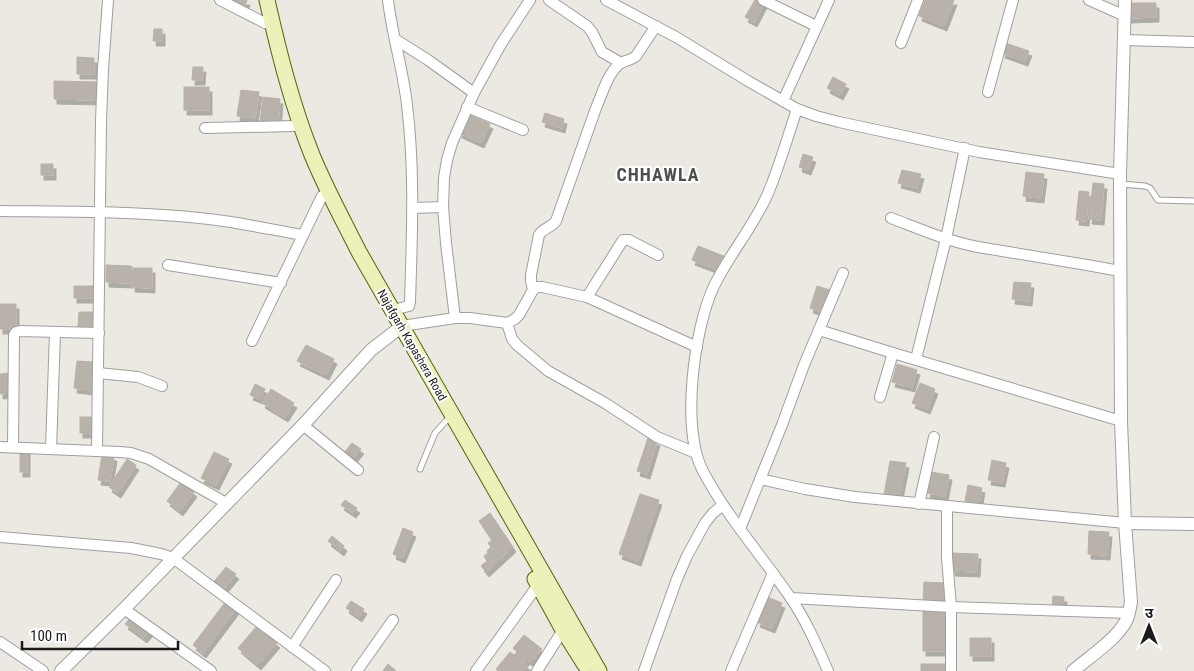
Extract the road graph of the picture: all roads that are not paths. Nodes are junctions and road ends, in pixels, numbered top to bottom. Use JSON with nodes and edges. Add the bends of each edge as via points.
{"nodes":[{"id":1,"x":108,"y":0,"type":"edge"},
{"id":2,"x":220,"y":0,"type":"edge"},
{"id":3,"x":260,"y":0,"type":"edge"},
{"id":4,"x":267,"y":0,"type":"edge"},
{"id":5,"x":388,"y":0,"type":"edge"},
{"id":6,"x":530,"y":0,"type":"edge"},
{"id":7,"x":548,"y":0,"type":"edge"},
{"id":8,"x":606,"y":0,"type":"edge"},
{"id":9,"x":763,"y":0,"type":"edge"},
{"id":10,"x":829,"y":0,"type":"edge"},
{"id":11,"x":918,"y":0,"type":"edge"},
{"id":12,"x":1013,"y":0,"type":"edge"},
{"id":13,"x":1089,"y":0,"type":"edge"},
{"id":14,"x":1125,"y":0,"type":"edge"},
{"id":15,"x":1125,"y":16,"type":"junction"},
{"id":16,"x":266,"y":23,"type":"junction"},
{"id":17,"x":656,"y":26,"type":"junction"},
{"id":18,"x":816,"y":26,"type":"junction"},
{"id":19,"x":395,"y":39,"type":"junction"},
{"id":20,"x":1124,"y":40,"type":"junction"},
{"id":21,"x":1194,"y":42,"type":"edge"},
{"id":22,"x":901,"y":43,"type":"dead end"},
{"id":23,"x":621,"y":63,"type":"junction"},
{"id":24,"x":988,"y":92,"type":"dead end"},
{"id":25,"x":474,"y":93,"type":"junction"},
{"id":26,"x":783,"y":101,"type":"junction"},
{"id":27,"x":467,"y":107,"type":"junction"},
{"id":28,"x":797,"y":109,"type":"junction"},
{"id":29,"x":294,"y":126,"type":"junction"},
{"id":30,"x":205,"y":128,"type":"dead end"},
{"id":31,"x":524,"y":130,"type":"dead end"},
{"id":32,"x":964,"y":148,"type":"junction"},
{"id":33,"x":1120,"y":179,"type":"junction"},
{"id":34,"x":322,"y":196,"type":"junction"},
{"id":35,"x":1194,"y":200,"type":"edge"},
{"id":36,"x":443,"y":207,"type":"junction"},
{"id":37,"x":412,"y":208,"type":"junction"},
{"id":38,"x":0,"y":211,"type":"edge"},
{"id":39,"x":99,"y":212,"type":"junction"},
{"id":40,"x":891,"y":218,"type":"dead end"},
{"id":41,"x":302,"y":236,"type":"junction"},
{"id":42,"x":946,"y":239,"type":"junction"},
{"id":43,"x":658,"y":255,"type":"dead end"},
{"id":44,"x":168,"y":265,"type":"dead end"},
{"id":45,"x":1120,"y":271,"type":"junction"},
{"id":46,"x":842,"y":273,"type":"dead end"},
{"id":47,"x":281,"y":284,"type":"junction"},
{"id":48,"x":533,"y":290,"type":"junction"},
{"id":49,"x":587,"y":297,"type":"junction"},
{"id":50,"x":394,"y":310,"type":"junction"},
{"id":51,"x":454,"y":318,"type":"junction"},
{"id":52,"x":507,"y":323,"type":"junction"},
{"id":53,"x":398,"y":328,"type":"junction"},
{"id":54,"x":819,"y":330,"type":"junction"},
{"id":55,"x":55,"y":332,"type":"junction"},
{"id":56,"x":99,"y":333,"type":"junction"},
{"id":57,"x":252,"y":341,"type":"dead end"},
{"id":58,"x":697,"y":347,"type":"junction"},
{"id":59,"x":893,"y":353,"type":"junction"},
{"id":60,"x":916,"y":359,"type":"junction"},
{"id":61,"x":98,"y":373,"type":"junction"},
{"id":62,"x":162,"y":386,"type":"dead end"},
{"id":63,"x":880,"y":397,"type":"dead end"},
{"id":64,"x":446,"y":422,"type":"junction"},
{"id":65,"x":1121,"y":422,"type":"junction"},
{"id":66,"x":303,"y":425,"type":"junction"},
{"id":67,"x":934,"y":437,"type":"dead end"},
{"id":68,"x":0,"y":447,"type":"edge"},
{"id":69,"x":12,"y":447,"type":"junction"},
{"id":70,"x":51,"y":449,"type":"junction"},
{"id":71,"x":97,"y":451,"type":"junction"},
{"id":72,"x":696,"y":453,"type":"junction"},
{"id":73,"x":420,"y":469,"type":"dead end"},
{"id":74,"x":358,"y":470,"type":"dead end"},
{"id":75,"x":760,"y":479,"type":"junction"},
{"id":76,"x":226,"y":503,"type":"junction"},
{"id":77,"x":919,"y":504,"type":"junction"},
{"id":78,"x":723,"y":505,"type":"junction"},
{"id":79,"x":947,"y":506,"type":"junction"},
{"id":80,"x":1125,"y":523,"type":"junction"},
{"id":81,"x":1194,"y":524,"type":"edge"},
{"id":82,"x":740,"y":529,"type":"junction"},
{"id":83,"x":0,"y":537,"type":"edge"},
{"id":84,"x":173,"y":558,"type":"junction"},
{"id":85,"x":772,"y":573,"type":"junction"},
{"id":86,"x":336,"y":580,"type":"dead end"},
{"id":87,"x":538,"y":585,"type":"junction"},
{"id":88,"x":791,"y":598,"type":"junction"},
{"id":89,"x":951,"y":607,"type":"junction"},
{"id":90,"x":124,"y":609,"type":"junction"},
{"id":91,"x":1129,"y":613,"type":"junction"},
{"id":92,"x":394,"y":620,"type":"dead end"},
{"id":93,"x":563,"y":630,"type":"junction"},
{"id":94,"x":0,"y":642,"type":"edge"},
{"id":95,"x":292,"y":647,"type":"junction"},
{"id":96,"x":43,"y":671,"type":"edge"},
{"id":97,"x":61,"y":671,"type":"edge"},
{"id":98,"x":211,"y":671,"type":"edge"},
{"id":99,"x":325,"y":671,"type":"edge"},
{"id":100,"x":358,"y":671,"type":"edge"},
{"id":101,"x":476,"y":671,"type":"edge"},
{"id":102,"x":537,"y":671,"type":"edge"},
{"id":103,"x":588,"y":671,"type":"edge"},
{"id":104,"x":600,"y":671,"type":"edge"},
{"id":105,"x":644,"y":671,"type":"edge"},
{"id":106,"x":731,"y":671,"type":"edge"},
{"id":107,"x":828,"y":671,"type":"edge"},
{"id":108,"x":951,"y":671,"type":"edge"},
{"id":109,"x":1073,"y":671,"type":"edge"}],
"edges":[{"from":1,"to":39,"type":"street"},
{"from":2,"to":16,"type":"street"},
{"from":3,"to":16,"type":"main road"},
{"from":4,"to":50,"type":"main road","name":"Najafgarh Kapashera Road","via":[[291,94],[311,153],[359,252]]},
{"from":5,"to":19,"type":"street"},
{"from":6,"to":25,"type":"street"},
{"from":7,"to":23,"type":"street","via":[[582,22],[592,32],[602,52]]},
{"from":8,"to":17,"type":"street"},
{"from":9,"to":18,"type":"street"},
{"from":10,"to":18,"type":"street"},
{"from":11,"to":22,"type":"street"},
{"from":12,"to":24,"type":"street"},
{"from":13,"to":15,"type":"street"},
{"from":14,"to":15,"type":"street"},
{"from":15,"to":20,"type":"street"},
{"from":16,"to":29,"type":"main road"},
{"from":17,"to":23,"type":"street","via":[[636,56]]},
{"from":17,"to":26,"type":"street"},
{"from":18,"to":26,"type":"street"},
{"from":19,"to":25,"type":"street"},
{"from":19,"to":37,"type":"street","via":[[409,121]]},
{"from":20,"to":21,"type":"street"},
{"from":20,"to":33,"type":"street"},
{"from":23,"to":48,"type":"street","via":[[611,74],[596,108],[556,221],[539,235],[530,275]]},
{"from":25,"to":27,"type":"street"},
{"from":26,"to":28,"type":"street"},
{"from":27,"to":31,"type":"street"},
{"from":27,"to":36,"type":"street","via":[[447,160]]},
{"from":28,"to":32,"type":"street","via":[[839,122]]},
{"from":28,"to":58,"type":"street","via":[[769,191],[711,294]]},
{"from":29,"to":30,"type":"street"},
{"from":29,"to":34,"type":"main road"},
{"from":32,"to":33,"type":"street"},
{"from":32,"to":42,"type":"street"},
{"from":33,"to":35,"type":"lane","via":[[1150,188],[1158,200]]},
{"from":33,"to":45,"type":"street"},
{"from":34,"to":41,"type":"street"},
{"from":34,"to":53,"type":"main road","via":[[365,277]]},
{"from":36,"to":37,"type":"street"},
{"from":36,"to":51,"type":"street"},
{"from":37,"to":50,"type":"street","via":[[410,302],[409,306]]},
{"from":38,"to":39,"type":"street"},
{"from":39,"to":41,"type":"street","via":[[231,222]]},
{"from":39,"to":56,"type":"street"},
{"from":40,"to":42,"type":"street"},
{"from":41,"to":47,"type":"street"},
{"from":42,"to":45,"type":"street"},
{"from":42,"to":60,"type":"street"},
{"from":43,"to":49,"type":"street","via":[[623,240]]},
{"from":44,"to":47,"type":"street"},
{"from":45,"to":65,"type":"street"},
{"from":46,"to":54,"type":"street"},
{"from":47,"to":57,"type":"street"},
{"from":48,"to":49,"type":"street","via":[[542,287]]},
{"from":48,"to":52,"type":"street","via":[[520,315]]},
{"from":49,"to":58,"type":"street"},
{"from":50,"to":53,"type":"main road","name":"Najafgarh Kapashera Road"},
{"from":51,"to":52,"type":"street"},
{"from":51,"to":53,"type":"street"},
{"from":52,"to":72,"type":"street","via":[[517,345],[548,371],[657,437]]},
{"from":53,"to":64,"type":"main road"},
{"from":53,"to":66,"type":"street","via":[[371,350]]},
{"from":53,"to":104,"type":"main road","name":"Najafgarh Kapashera Road"},
{"from":54,"to":59,"type":"street"},
{"from":54,"to":75,"type":"street"},
{"from":55,"to":56,"type":"street"},
{"from":55,"to":69,"type":"street","via":[[15,333]]},
{"from":55,"to":70,"type":"street"},
{"from":56,"to":61,"type":"street"},
{"from":58,"to":72,"type":"street","via":[[692,400]]},
{"from":59,"to":60,"type":"street"},
{"from":59,"to":63,"type":"street"},
{"from":60,"to":65,"type":"street"},
{"from":61,"to":62,"type":"street","via":[[138,377]]},
{"from":61,"to":71,"type":"street"},
{"from":64,"to":73,"type":"lane","via":[[435,433]]},
{"from":64,"to":87,"type":"main road"},
{"from":65,"to":80,"type":"street"},
{"from":66,"to":74,"type":"street"},
{"from":66,"to":76,"type":"street"},
{"from":67,"to":77,"type":"street"},
{"from":68,"to":69,"type":"street"},
{"from":69,"to":70,"type":"street"},
{"from":70,"to":71,"type":"street"},
{"from":71,"to":76,"type":"street","via":[[131,453],[149,459]]},
{"from":72,"to":78,"type":"street","via":[[703,472]]},
{"from":75,"to":77,"type":"street","via":[[828,494]]},
{"from":75,"to":82,"type":"street"},
{"from":76,"to":84,"type":"street"},
{"from":77,"to":79,"type":"street"},
{"from":78,"to":82,"type":"street"},
{"from":78,"to":105,"type":"street","via":[[705,523],[687,556]]},
{"from":79,"to":80,"type":"street"},
{"from":79,"to":89,"type":"street"},
{"from":80,"to":81,"type":"street"},
{"from":80,"to":91,"type":"street"},
{"from":82,"to":85,"type":"street"},
{"from":83,"to":84,"type":"street","via":[[131,548]]},
{"from":84,"to":90,"type":"street"},
{"from":84,"to":95,"type":"street"},
{"from":85,"to":88,"type":"street"},
{"from":85,"to":106,"type":"street"},
{"from":86,"to":95,"type":"street"},
{"from":87,"to":93,"type":"main road"},
{"from":87,"to":101,"type":"street"},
{"from":88,"to":89,"type":"street"},
{"from":88,"to":107,"type":"street"},
{"from":89,"to":91,"type":"street"},
{"from":89,"to":108,"type":"street"},
{"from":90,"to":97,"type":"street"},
{"from":90,"to":98,"type":"street"},
{"from":91,"to":109,"type":"street","via":[[1117,632]]},
{"from":92,"to":100,"type":"street"},
{"from":93,"to":102,"type":"street"},
{"from":93,"to":103,"type":"main road"},
{"from":94,"to":96,"type":"street"},
{"from":95,"to":99,"type":"street"}]}
